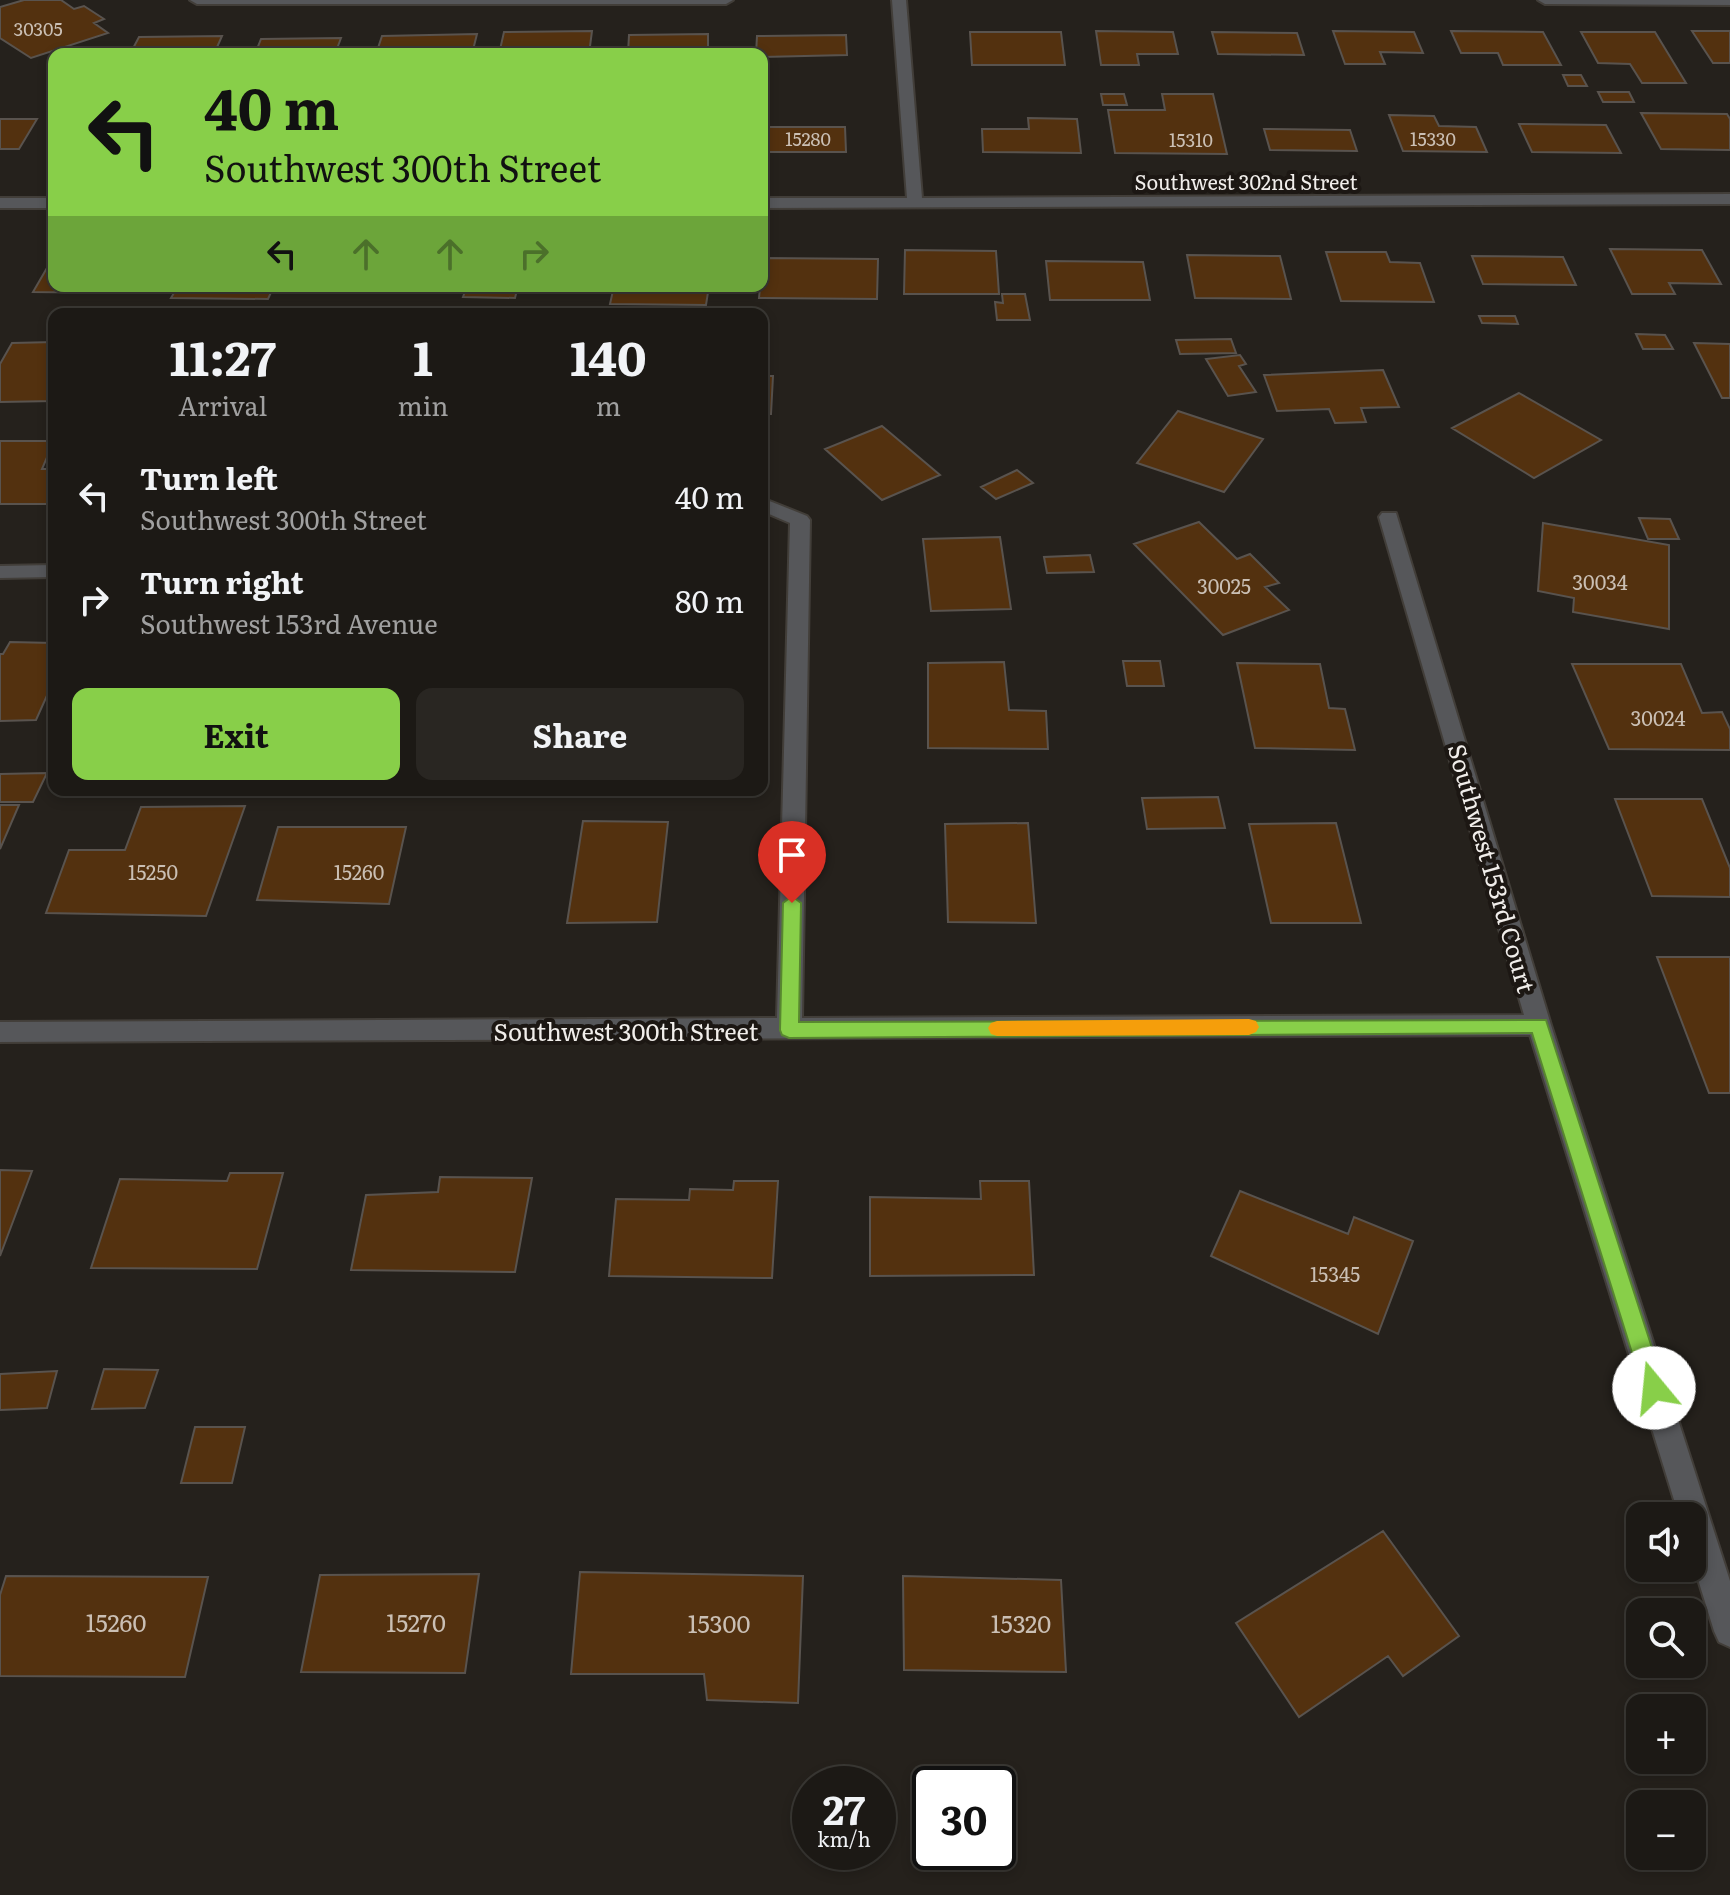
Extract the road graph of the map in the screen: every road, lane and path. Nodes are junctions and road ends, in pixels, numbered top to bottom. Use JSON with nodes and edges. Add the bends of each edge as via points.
{"nodes":[{"id":1,"x":197,"y":0,"type":"edge"},
{"id":2,"x":726,"y":0,"type":"edge"},
{"id":3,"x":899,"y":0,"type":"edge"},
{"id":4,"x":1545,"y":0,"type":"edge"},
{"id":5,"x":1730,"y":1,"type":"edge"},
{"id":6,"x":1730,"y":199,"type":"edge"},
{"id":7,"x":6,"y":203,"type":"edge"},
{"id":8,"x":48,"y":203,"type":"edge"},
{"id":9,"x":768,"y":203,"type":"edge"},
{"id":10,"x":915,"y":203,"type":"junction"},
{"id":11,"x":0,"y":221,"type":"edge"},
{"id":12,"x":768,"y":507,"type":"edge"},
{"id":13,"x":1389,"y":517,"type":"dead end"},
{"id":14,"x":48,"y":571,"type":"edge"},
{"id":15,"x":0,"y":572,"type":"edge"},
{"id":16,"x":1539,"y":1025,"type":"junction"},
{"id":17,"x":789,"y":1030,"type":"junction"},
{"id":18,"x":0,"y":1032,"type":"edge"},
{"id":19,"x":1730,"y":1631,"type":"edge"}],
"edges":[{"from":1,"to":2,"type":"street"},
{"from":3,"to":10,"type":"street"},
{"from":4,"to":5,"type":"street"},
{"from":6,"to":10,"type":"street","name":"Southwest 302nd Street"},
{"from":7,"to":8,"type":"street"},
{"from":7,"to":11,"type":"street"},
{"from":9,"to":10,"type":"street","name":"Southwest 302nd Street"},
{"from":12,"to":17,"type":"street","via":[[800,520]]},
{"from":13,"to":16,"type":"street","name":"Southwest 153rd Court"},
{"from":14,"to":15,"type":"street"},
{"from":16,"to":17,"type":"street","name":"Southwest 300th Street"},
{"from":16,"to":19,"type":"street","name":"Southwest 153rd Court"},
{"from":17,"to":18,"type":"street","name":"Southwest 300th Street"}]}
